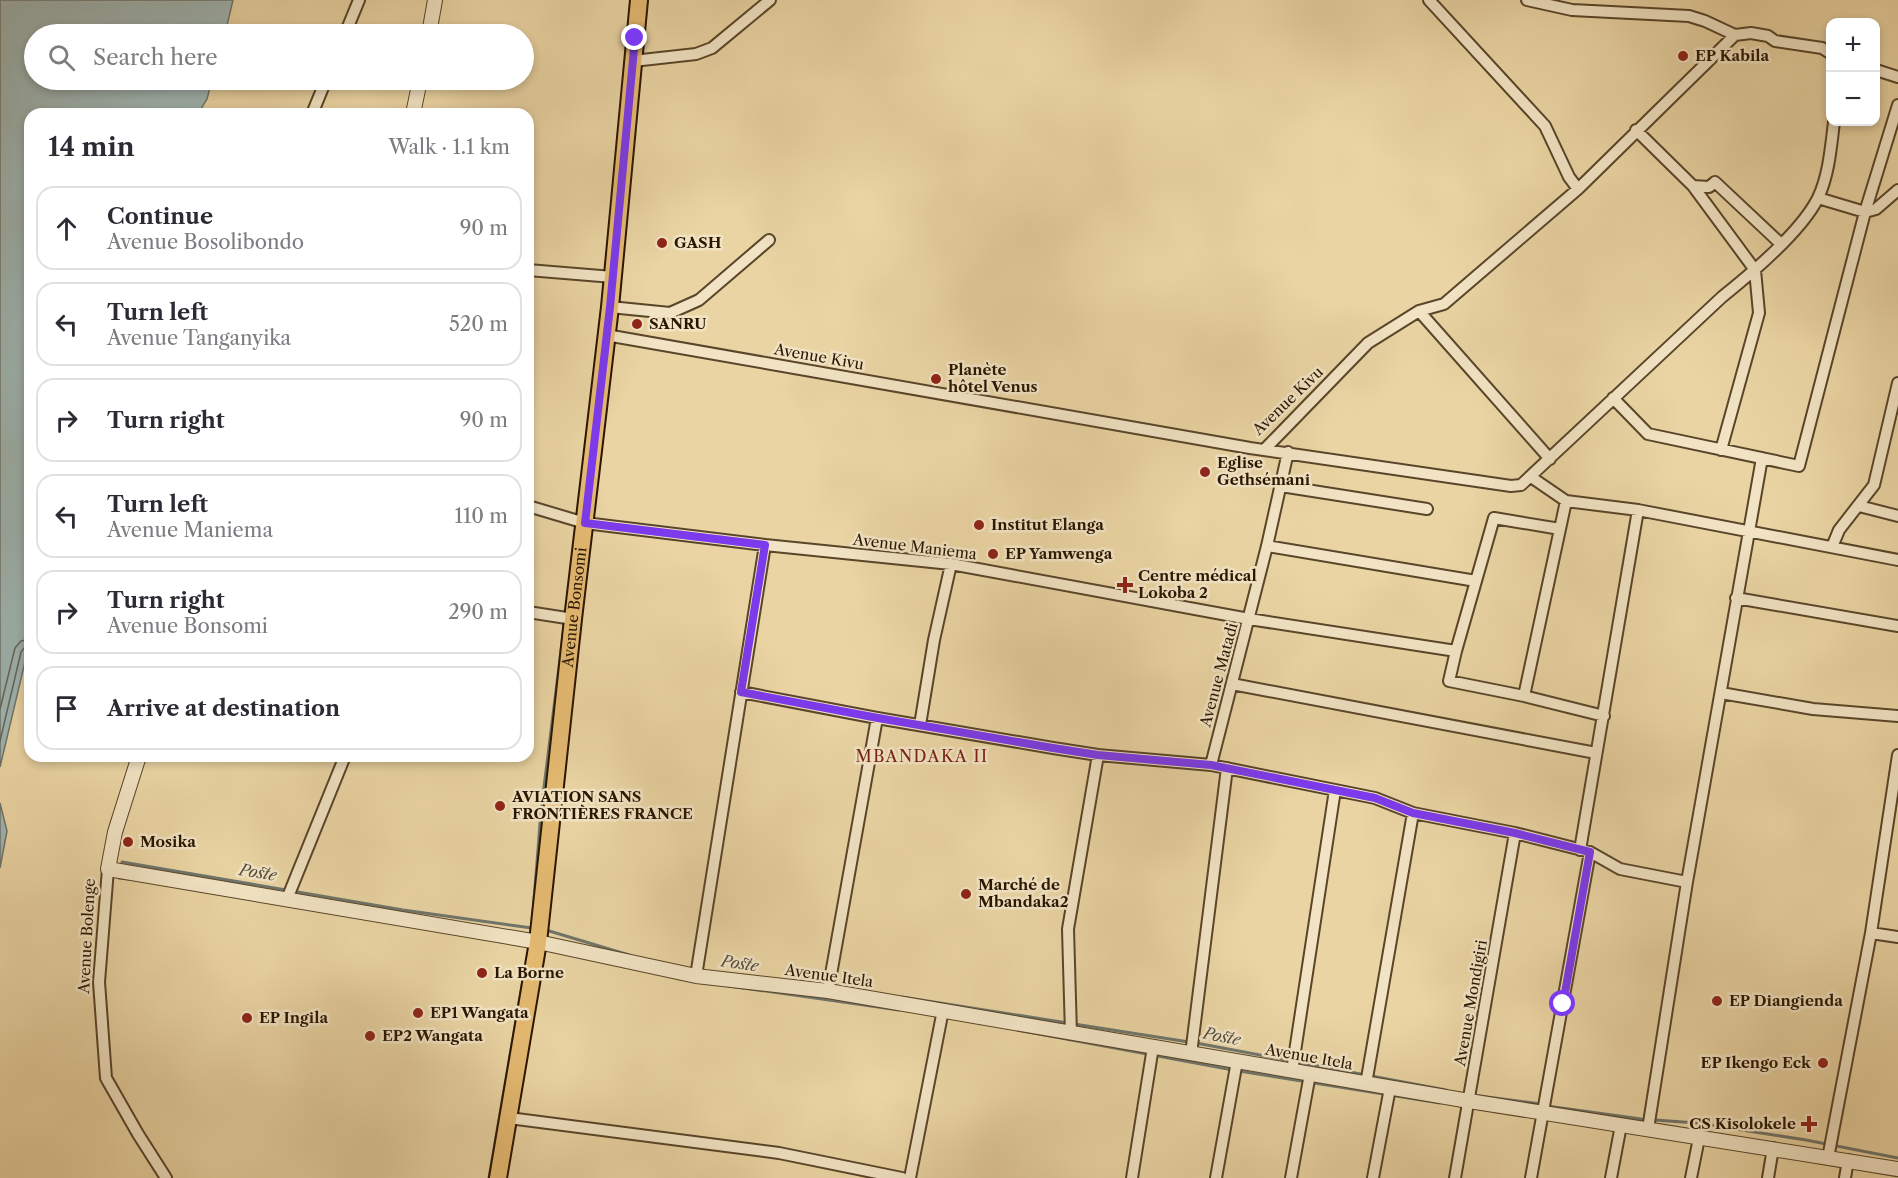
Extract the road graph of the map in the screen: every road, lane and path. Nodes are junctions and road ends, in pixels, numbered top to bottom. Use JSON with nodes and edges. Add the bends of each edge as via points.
{"nodes":[{"id":1,"x":359,"y":0,"type":"edge"},
{"id":2,"x":435,"y":0,"type":"edge"},
{"id":3,"x":639,"y":0,"type":"edge"},
{"id":4,"x":770,"y":0,"type":"edge"},
{"id":5,"x":1430,"y":0,"type":"edge"},
{"id":6,"x":1527,"y":0,"type":"edge"},
{"id":7,"x":349,"y":24,"type":"edge"},
{"id":8,"x":431,"y":24,"type":"edge"},
{"id":9,"x":1735,"y":35,"type":"junction"},
{"id":10,"x":1826,"y":50,"type":"edge"},
{"id":11,"x":633,"y":61,"type":"junction"},
{"id":12,"x":1880,"y":72,"type":"edge"},
{"id":13,"x":1898,"y":77,"type":"edge"},
{"id":14,"x":322,"y":90,"type":"edge"},
{"id":15,"x":418,"y":90,"type":"edge"},
{"id":16,"x":1898,"y":105,"type":"edge"},
{"id":17,"x":314,"y":108,"type":"edge"},
{"id":18,"x":414,"y":108,"type":"edge"},
{"id":19,"x":1833,"y":126,"type":"edge"},
{"id":20,"x":1636,"y":130,"type":"junction"},
{"id":21,"x":1693,"y":186,"type":"junction"},
{"id":22,"x":1578,"y":189,"type":"junction"},
{"id":23,"x":1898,"y":190,"type":"edge"},
{"id":24,"x":1818,"y":198,"type":"junction"},
{"id":25,"x":1865,"y":212,"type":"junction"},
{"id":26,"x":769,"y":240,"type":"dead end"},
{"id":27,"x":1781,"y":244,"type":"junction"},
{"id":28,"x":534,"y":270,"type":"edge"},
{"id":29,"x":1755,"y":270,"type":"junction"},
{"id":30,"x":613,"y":277,"type":"junction"},
{"id":31,"x":610,"y":307,"type":"junction"},
{"id":32,"x":1419,"y":311,"type":"junction"},
{"id":33,"x":606,"y":335,"type":"junction"},
{"id":34,"x":1898,"y":383,"type":"edge"},
{"id":35,"x":1613,"y":398,"type":"junction"},
{"id":36,"x":1265,"y":449,"type":"junction"},
{"id":37,"x":1721,"y":450,"type":"junction"},
{"id":38,"x":1288,"y":452,"type":"junction"},
{"id":39,"x":1762,"y":458,"type":"junction"},
{"id":40,"x":1550,"y":459,"type":"junction"},
{"id":41,"x":1531,"y":477,"type":"junction"},
{"id":42,"x":1281,"y":486,"type":"junction"},
{"id":43,"x":1566,"y":501,"type":"junction"},
{"id":44,"x":1859,"y":506,"type":"junction"},
{"id":45,"x":534,"y":508,"type":"edge"},
{"id":46,"x":1427,"y":509,"type":"dead end"},
{"id":47,"x":1638,"y":510,"type":"junction"},
{"id":48,"x":1898,"y":516,"type":"edge"},
{"id":49,"x":585,"y":523,"type":"junction"},
{"id":50,"x":1560,"y":529,"type":"junction"},
{"id":51,"x":1748,"y":530,"type":"junction"},
{"id":52,"x":765,"y":545,"type":"junction"},
{"id":53,"x":1267,"y":546,"type":"junction"},
{"id":54,"x":1832,"y":547,"type":"junction"},
{"id":55,"x":1898,"y":560,"type":"edge"},
{"id":56,"x":951,"y":564,"type":"junction"},
{"id":57,"x":1476,"y":581,"type":"junction"},
{"id":58,"x":1736,"y":598,"type":"junction"},
{"id":59,"x":534,"y":613,"type":"edge"},
{"id":60,"x":573,"y":619,"type":"junction"},
{"id":61,"x":1249,"y":619,"type":"junction"},
{"id":62,"x":1898,"y":626,"type":"edge"},
{"id":63,"x":1456,"y":651,"type":"junction"},
{"id":64,"x":1232,"y":684,"type":"junction"},
{"id":65,"x":741,"y":692,"type":"junction"},
{"id":66,"x":1721,"y":693,"type":"junction"},
{"id":67,"x":1524,"y":696,"type":"junction"},
{"id":68,"x":1604,"y":716,"type":"junction"},
{"id":69,"x":1898,"y":716,"type":"edge"},
{"id":70,"x":878,"y":718,"type":"junction"},
{"id":71,"x":920,"y":725,"type":"junction"},
{"id":72,"x":1596,"y":753,"type":"junction"},
{"id":73,"x":1098,"y":755,"type":"junction"},
{"id":74,"x":1898,"y":755,"type":"edge"},
{"id":75,"x":137,"y":762,"type":"edge"},
{"id":76,"x":343,"y":762,"type":"edge"},
{"id":77,"x":1211,"y":765,"type":"junction"},
{"id":78,"x":1227,"y":768,"type":"junction"},
{"id":79,"x":1335,"y":790,"type":"junction"},
{"id":80,"x":1413,"y":813,"type":"junction"},
{"id":81,"x":1515,"y":833,"type":"junction"},
{"id":82,"x":1585,"y":851,"type":"junction"},
{"id":83,"x":108,"y":869,"type":"junction"},
{"id":84,"x":1687,"y":882,"type":"junction"},
{"id":85,"x":287,"y":899,"type":"junction"},
{"id":86,"x":1871,"y":933,"type":"junction"},
{"id":87,"x":1898,"y":937,"type":"edge"},
{"id":88,"x":538,"y":942,"type":"junction"},
{"id":89,"x":696,"y":976,"type":"junction"},
{"id":90,"x":828,"y":991,"type":"junction"},
{"id":91,"x":943,"y":1010,"type":"junction"},
{"id":92,"x":1071,"y":1034,"type":"junction"},
{"id":93,"x":1153,"y":1047,"type":"junction"},
{"id":94,"x":1191,"y":1054,"type":"junction"},
{"id":95,"x":1237,"y":1061,"type":"junction"},
{"id":96,"x":1292,"y":1071,"type":"junction"},
{"id":97,"x":1310,"y":1074,"type":"junction"},
{"id":98,"x":1366,"y":1084,"type":"junction"},
{"id":99,"x":1390,"y":1088,"type":"junction"},
{"id":100,"x":1469,"y":1101,"type":"junction"},
{"id":101,"x":1543,"y":1113,"type":"junction"},
{"id":102,"x":509,"y":1118,"type":"junction"},
{"id":103,"x":1621,"y":1125,"type":"junction"},
{"id":104,"x":1648,"y":1129,"type":"junction"},
{"id":105,"x":1698,"y":1138,"type":"junction"},
{"id":106,"x":1773,"y":1148,"type":"junction"},
{"id":107,"x":1828,"y":1158,"type":"junction"},
{"id":108,"x":1848,"y":1160,"type":"junction"},
{"id":109,"x":1898,"y":1169,"type":"edge"},
{"id":110,"x":166,"y":1178,"type":"edge"},
{"id":111,"x":498,"y":1178,"type":"edge"},
{"id":112,"x":902,"y":1178,"type":"edge"},
{"id":113,"x":910,"y":1178,"type":"edge"},
{"id":114,"x":1132,"y":1178,"type":"edge"},
{"id":115,"x":1216,"y":1178,"type":"edge"},
{"id":116,"x":1291,"y":1178,"type":"edge"},
{"id":117,"x":1373,"y":1178,"type":"edge"},
{"id":118,"x":1455,"y":1178,"type":"edge"},
{"id":119,"x":1531,"y":1178,"type":"edge"},
{"id":120,"x":1611,"y":1178,"type":"edge"},
{"id":121,"x":1691,"y":1178,"type":"edge"},
{"id":122,"x":1768,"y":1178,"type":"edge"},
{"id":123,"x":1845,"y":1178,"type":"edge"}],
"edges":[{"from":1,"to":7,"type":"street"},
{"from":2,"to":8,"type":"street"},
{"from":3,"to":11,"type":"main road","name":"Avenue Bonsomi"},
{"from":4,"to":11,"type":"street","via":[[706,51]]},
{"from":5,"to":22,"type":"street","via":[[1545,126]]},
{"from":6,"to":9,"type":"street","via":[[1572,10],[1689,16]]},
{"from":9,"to":10,"type":"street","via":[[1751,33]]},
{"from":9,"to":20,"type":"street","name":"Avenue Kivu"},
{"from":11,"to":30,"type":"main road","name":"Avenue Bonsomi"},
{"from":12,"to":13,"type":"street"},
{"from":14,"to":17,"type":"street"},
{"from":15,"to":18,"type":"street"},
{"from":16,"to":25,"type":"street"},
{"from":19,"to":24,"type":"street"},
{"from":20,"to":21,"type":"street"},
{"from":20,"to":22,"type":"street","name":"Avenue Kivu"},
{"from":21,"to":27,"type":"street","via":[[1709,187],[1715,182]]},
{"from":21,"to":29,"type":"street"},
{"from":22,"to":32,"type":"street","name":"Avenue Kivu","via":[[1444,304]]},
{"from":23,"to":25,"type":"street","via":[[1876,209]]},
{"from":24,"to":25,"type":"street"},
{"from":24,"to":27,"type":"street"},
{"from":25,"to":39,"type":"street","via":[[1798,466]]},
{"from":26,"to":31,"type":"street","via":[[699,300],[670,313]]},
{"from":27,"to":29,"type":"street"},
{"from":28,"to":30,"type":"street"},
{"from":29,"to":35,"type":"street"},
{"from":29,"to":37,"type":"street","via":[[1759,313]]},
{"from":30,"to":31,"type":"main road","name":"Avenue Bonsomi"},
{"from":31,"to":33,"type":"main road","name":"Avenue Bonsomi"},
{"from":32,"to":36,"type":"street","name":"Avenue Kivu","via":[[1368,343]]},
{"from":32,"to":40,"type":"street"},
{"from":33,"to":36,"type":"street","name":"Avenue Kivu"},
{"from":33,"to":49,"type":"main road","name":"Avenue Bonsomi"},
{"from":34,"to":44,"type":"street","via":[[1874,485]]},
{"from":35,"to":37,"type":"street","via":[[1648,434]]},
{"from":35,"to":40,"type":"street"},
{"from":36,"to":38,"type":"street"},
{"from":37,"to":39,"type":"street"},
{"from":38,"to":41,"type":"street","via":[[1511,486],[1521,485]]},
{"from":38,"to":42,"type":"street","name":"Avenue Matadi"},
{"from":39,"to":51,"type":"street"},
{"from":40,"to":41,"type":"street"},
{"from":41,"to":43,"type":"street"},
{"from":42,"to":46,"type":"street"},
{"from":42,"to":53,"type":"street","name":"Avenue Matadi"},
{"from":43,"to":47,"type":"street"},
{"from":43,"to":50,"type":"street"},
{"from":44,"to":48,"type":"street"},
{"from":44,"to":54,"type":"street","via":[[1839,530]]},
{"from":45,"to":49,"type":"street","name":"Avenue Maniema"},
{"from":47,"to":51,"type":"street"},
{"from":47,"to":68,"type":"street"},
{"from":49,"to":52,"type":"street","name":"Avenue Maniema"},
{"from":49,"to":60,"type":"main road","name":"Avenue Bonsomi"},
{"from":50,"to":57,"type":"street","via":[[1494,518]]},
{"from":50,"to":67,"type":"street"},
{"from":51,"to":54,"type":"street"},
{"from":51,"to":58,"type":"street"},
{"from":52,"to":56,"type":"street","name":"Avenue Maniema"},
{"from":52,"to":65,"type":"street"},
{"from":53,"to":57,"type":"street"},
{"from":53,"to":61,"type":"street","name":"Avenue Matadi"},
{"from":54,"to":55,"type":"street"},
{"from":56,"to":61,"type":"street","name":"Avenue Maniema"},
{"from":56,"to":71,"type":"street"},
{"from":57,"to":63,"type":"street"},
{"from":58,"to":62,"type":"street"},
{"from":58,"to":66,"type":"street"},
{"from":59,"to":60,"type":"street"},
{"from":60,"to":88,"type":"main road","name":"Avenue Bonsomi"},
{"from":61,"to":63,"type":"street","name":"Avenue Maniema"},
{"from":61,"to":64,"type":"street","name":"Avenue Matadi"},
{"from":63,"to":67,"type":"street","via":[[1449,681]]},
{"from":64,"to":72,"type":"street"},
{"from":64,"to":77,"type":"street","name":"Avenue Matadi"},
{"from":65,"to":70,"type":"street"},
{"from":65,"to":89,"type":"street"},
{"from":66,"to":69,"type":"street","via":[[1813,709]]},
{"from":66,"to":84,"type":"street"},
{"from":67,"to":68,"type":"street"},
{"from":68,"to":72,"type":"street"},
{"from":70,"to":71,"type":"street"},
{"from":70,"to":90,"type":"street"},
{"from":71,"to":73,"type":"street"},
{"from":72,"to":82,"type":"street"},
{"from":73,"to":77,"type":"street"},
{"from":73,"to":92,"type":"street","via":[[1068,929]]},
{"from":74,"to":86,"type":"street"},
{"from":75,"to":83,"type":"street","name":"Avenue Bolenge"},
{"from":76,"to":85,"type":"street"},
{"from":77,"to":78,"type":"street"},
{"from":78,"to":79,"type":"street"},
{"from":78,"to":94,"type":"street"},
{"from":79,"to":80,"type":"street","via":[[1375,798]]},
{"from":79,"to":96,"type":"street"},
{"from":80,"to":81,"type":"street"},
{"from":80,"to":98,"type":"street"},
{"from":81,"to":82,"type":"street"},
{"from":81,"to":100,"type":"street","name":"Avenue Mondigiri"},
{"from":82,"to":84,"type":"street","via":[[1620,868]]},
{"from":82,"to":101,"type":"street"},
{"from":83,"to":85,"type":"street","name":"Avenue Itela"},
{"from":83,"to":110,"type":"street","name":"Avenue Bolenge","via":[[99,982],[106,1078]]},
{"from":84,"to":104,"type":"street"},
{"from":85,"to":88,"type":"street","name":"Avenue Itela"},
{"from":86,"to":87,"type":"street"},
{"from":86,"to":107,"type":"street"},
{"from":88,"to":89,"type":"street","name":"Avenue Itela"},
{"from":88,"to":102,"type":"main road","name":"Avenue Bonsomi"},
{"from":89,"to":90,"type":"street","name":"Avenue Itela"},
{"from":90,"to":91,"type":"street","name":"Avenue Itela"},
{"from":91,"to":92,"type":"street","name":"Avenue Itela"},
{"from":91,"to":113,"type":"street"},
{"from":92,"to":93,"type":"street","name":"Avenue Itela"},
{"from":93,"to":94,"type":"street","name":"Avenue Itela"},
{"from":93,"to":114,"type":"street"},
{"from":94,"to":95,"type":"street","name":"Avenue Itela"},
{"from":95,"to":96,"type":"street","name":"Avenue Itela"},
{"from":95,"to":115,"type":"street"},
{"from":96,"to":97,"type":"street","name":"Avenue Itela"},
{"from":97,"to":98,"type":"street","name":"Avenue Itela"},
{"from":97,"to":116,"type":"street"},
{"from":98,"to":99,"type":"street","name":"Avenue Itela"},
{"from":99,"to":100,"type":"street","name":"Avenue Itela"},
{"from":99,"to":117,"type":"street"},
{"from":100,"to":101,"type":"street","name":"Avenue Itela"},
{"from":100,"to":118,"type":"street","name":"Avenue Mondigiri"},
{"from":101,"to":103,"type":"street","name":"Avenue Itela"},
{"from":101,"to":119,"type":"street"},
{"from":102,"to":111,"type":"main road","name":"Avenue Bonsomi"},
{"from":102,"to":112,"type":"street","via":[[779,1153]]},
{"from":103,"to":104,"type":"street","name":"Avenue Itela"},
{"from":103,"to":120,"type":"street"},
{"from":104,"to":105,"type":"street","name":"Avenue Itela"},
{"from":105,"to":106,"type":"street","name":"Avenue Itela"},
{"from":105,"to":121,"type":"street"},
{"from":106,"to":107,"type":"street","name":"Avenue Itela"},
{"from":106,"to":122,"type":"street"},
{"from":107,"to":108,"type":"street","name":"Avenue Itela"},
{"from":108,"to":109,"type":"street","name":"Avenue Itela"},
{"from":108,"to":123,"type":"street"}]}
